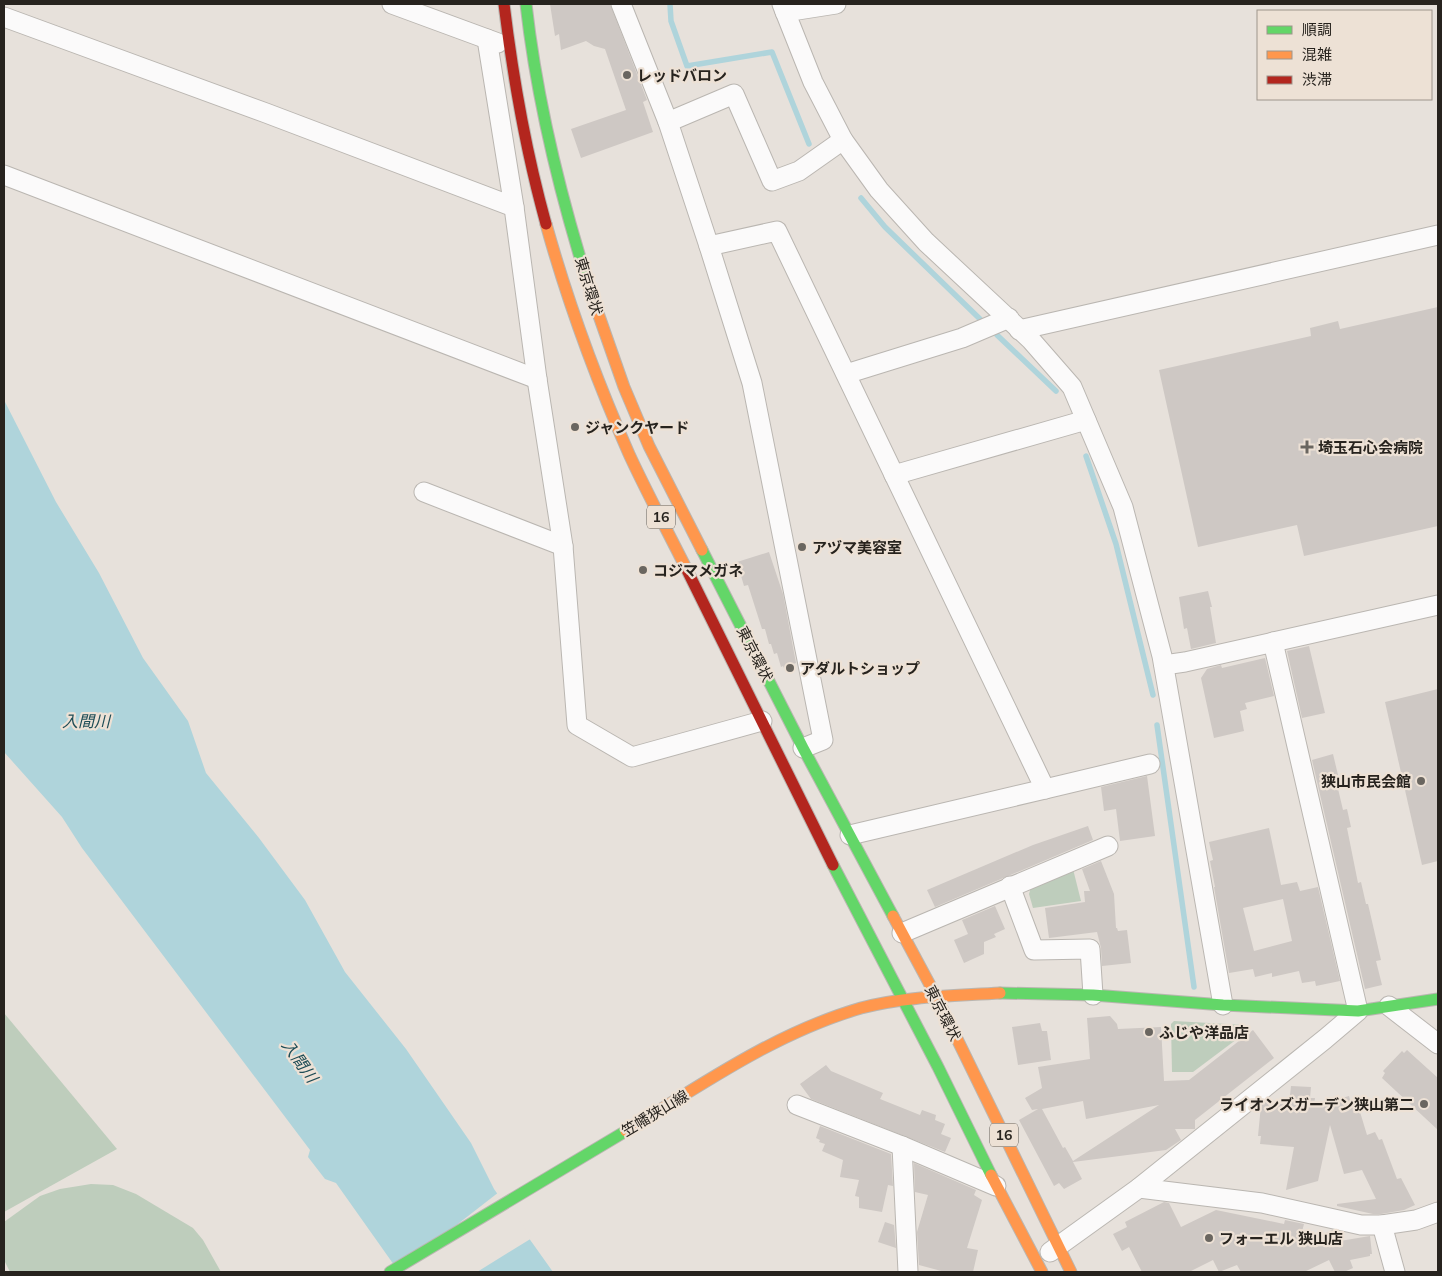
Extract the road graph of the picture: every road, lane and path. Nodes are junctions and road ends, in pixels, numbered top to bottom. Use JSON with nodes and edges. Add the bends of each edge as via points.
{"nodes":[{"id":1,"x":392,"y":4,"type":"edge"},
{"id":2,"x":504,"y":4,"type":"edge"},
{"id":3,"x":526,"y":4,"type":"edge"},
{"id":4,"x":620,"y":4,"type":"edge"},
{"id":5,"x":836,"y":4,"type":"edge"},
{"id":6,"x":783,"y":8,"type":"edge"},
{"id":7,"x":4,"y":17,"type":"edge"},
{"id":8,"x":487,"y":39,"type":"junction"},
{"id":9,"x":508,"y":47,"type":"junction"},
{"id":10,"x":668,"y":122,"type":"junction"},
{"id":11,"x":843,"y":140,"type":"junction"},
{"id":12,"x":4,"y":176,"type":"edge"},
{"id":13,"x":514,"y":207,"type":"junction"},
{"id":14,"x":1438,"y":235,"type":"edge"},
{"id":15,"x":709,"y":246,"type":"junction"},
{"id":16,"x":1014,"y":324,"type":"junction"},
{"id":17,"x":846,"y":374,"type":"junction"},
{"id":18,"x":537,"y":379,"type":"junction"},
{"id":19,"x":1086,"y":420,"type":"junction"},
{"id":20,"x":894,"y":475,"type":"junction"},
{"id":21,"x":424,"y":492,"type":"dead end"},
{"id":22,"x":563,"y":546,"type":"junction"},
{"id":23,"x":1438,"y":605,"type":"edge"},
{"id":24,"x":1273,"y":642,"type":"junction"},
{"id":25,"x":1164,"y":665,"type":"junction"},
{"id":26,"x":762,"y":721,"type":"junction"},
{"id":27,"x":803,"y":748,"type":"junction"},
{"id":28,"x":1150,"y":764,"type":"dead end"},
{"id":29,"x":1044,"y":789,"type":"junction"},
{"id":30,"x":850,"y":835,"type":"junction"},
{"id":31,"x":1108,"y":846,"type":"dead end"},
{"id":32,"x":1010,"y":886,"type":"junction"},
{"id":33,"x":902,"y":933,"type":"junction"},
{"id":34,"x":1093,"y":995,"type":"junction"},
{"id":35,"x":937,"y":998,"type":"junction"},
{"id":36,"x":1438,"y":999,"type":"edge"},
{"id":37,"x":903,"y":1000,"type":"junction"},
{"id":38,"x":1223,"y":1005,"type":"junction"},
{"id":39,"x":1389,"y":1006,"type":"junction"},
{"id":40,"x":1358,"y":1011,"type":"junction"},
{"id":41,"x":1438,"y":1044,"type":"edge"},
{"id":42,"x":797,"y":1105,"type":"dead end"},
{"id":43,"x":902,"y":1146,"type":"junction"},
{"id":44,"x":996,"y":1186,"type":"junction"},
{"id":45,"x":1139,"y":1188,"type":"junction"},
{"id":46,"x":1438,"y":1212,"type":"edge"},
{"id":47,"x":1382,"y":1225,"type":"junction"},
{"id":48,"x":1057,"y":1246,"type":"junction"},
{"id":49,"x":1040,"y":1267,"type":"edge"},
{"id":50,"x":390,"y":1272,"type":"edge"},
{"id":51,"x":908,"y":1272,"type":"edge"},
{"id":52,"x":1071,"y":1272,"type":"edge"},
{"id":53,"x":1395,"y":1272,"type":"edge"}],
"edges":[{"from":1,"to":8,"type":"street"},
{"from":2,"to":9,"type":"main road","name":"東京環状","number":"16"},
{"from":3,"to":27,"type":"main road","name":"東京環状","number":"16","via":[[542,110],[578,251],[620,377],[649,446]]},
{"from":4,"to":10,"type":"street"},
{"from":5,"to":6,"type":"street"},
{"from":6,"to":11,"type":"street","via":[[813,82]]},
{"from":7,"to":13,"type":"street"},
{"from":8,"to":9,"type":"street"},
{"from":8,"to":13,"type":"street"},
{"from":9,"to":26,"type":"main road","name":"東京環状","number":"16","via":[[533,170],[578,328],[630,455]]},
{"from":10,"to":11,"type":"street","via":[[734,94],[772,181],[799,171]]},
{"from":10,"to":15,"type":"street"},
{"from":11,"to":16,"type":"street","via":[[879,190],[926,242]]},
{"from":12,"to":18,"type":"street"},
{"from":13,"to":18,"type":"street"},
{"from":14,"to":16,"type":"street"},
{"from":15,"to":17,"type":"street","via":[[777,231]]},
{"from":15,"to":27,"type":"street","via":[[752,383],[823,740]]},
{"from":16,"to":17,"type":"street"},
{"from":16,"to":19,"type":"street","via":[[1072,386]]},
{"from":17,"to":20,"type":"street"},
{"from":18,"to":22,"type":"street"},
{"from":19,"to":20,"type":"street"},
{"from":19,"to":25,"type":"street","via":[[1123,507]]},
{"from":20,"to":29,"type":"street"},
{"from":21,"to":22,"type":"street"},
{"from":22,"to":26,"type":"street","via":[[577,725],[632,757]]},
{"from":23,"to":24,"type":"street"},
{"from":24,"to":25,"type":"street"},
{"from":24,"to":40,"type":"street"},
{"from":25,"to":38,"type":"street"},
{"from":26,"to":37,"type":"main road","name":"東京環状","number":"16"},
{"from":27,"to":30,"type":"main road","name":"東京環状","number":"16"},
{"from":28,"to":29,"type":"street"},
{"from":29,"to":30,"type":"street"},
{"from":30,"to":33,"type":"main road","name":"東京環状","number":"16"},
{"from":31,"to":32,"type":"street"},
{"from":32,"to":33,"type":"street"},
{"from":32,"to":34,"type":"street","via":[[1034,950],[1090,950]]},
{"from":33,"to":35,"type":"main road","name":"東京環状","number":"16"},
{"from":34,"to":35,"type":"main road","name":"笠幡狭山線","via":[[1011,992]]},
{"from":34,"to":38,"type":"main road","name":"笠幡狭山線"},
{"from":35,"to":37,"type":"main road","name":"笠幡狭山線"},
{"from":35,"to":48,"type":"main road","name":"東京環状","number":"16"},
{"from":36,"to":39,"type":"main road","name":"笠幡狭山線"},
{"from":37,"to":44,"type":"main road","name":"東京環状","number":"16"},
{"from":37,"to":50,"type":"main road","name":"笠幡狭山線","via":[[862,1008],[774,1042]]},
{"from":38,"to":40,"type":"main road","name":"笠幡狭山線"},
{"from":39,"to":40,"type":"main road","name":"笠幡狭山線"},
{"from":39,"to":41,"type":"street"},
{"from":40,"to":45,"type":"street"},
{"from":42,"to":43,"type":"street"},
{"from":43,"to":44,"type":"street"},
{"from":43,"to":51,"type":"street"},
{"from":44,"to":49,"type":"main road","name":"東京環状","number":"16"},
{"from":45,"to":47,"type":"street","via":[[1262,1203],[1361,1225]]},
{"from":45,"to":48,"type":"street"},
{"from":46,"to":47,"type":"street","via":[[1416,1220]]},
{"from":47,"to":53,"type":"street"},
{"from":48,"to":49,"type":"street"},
{"from":48,"to":52,"type":"main road","name":"東京環状","number":"16"}]}
